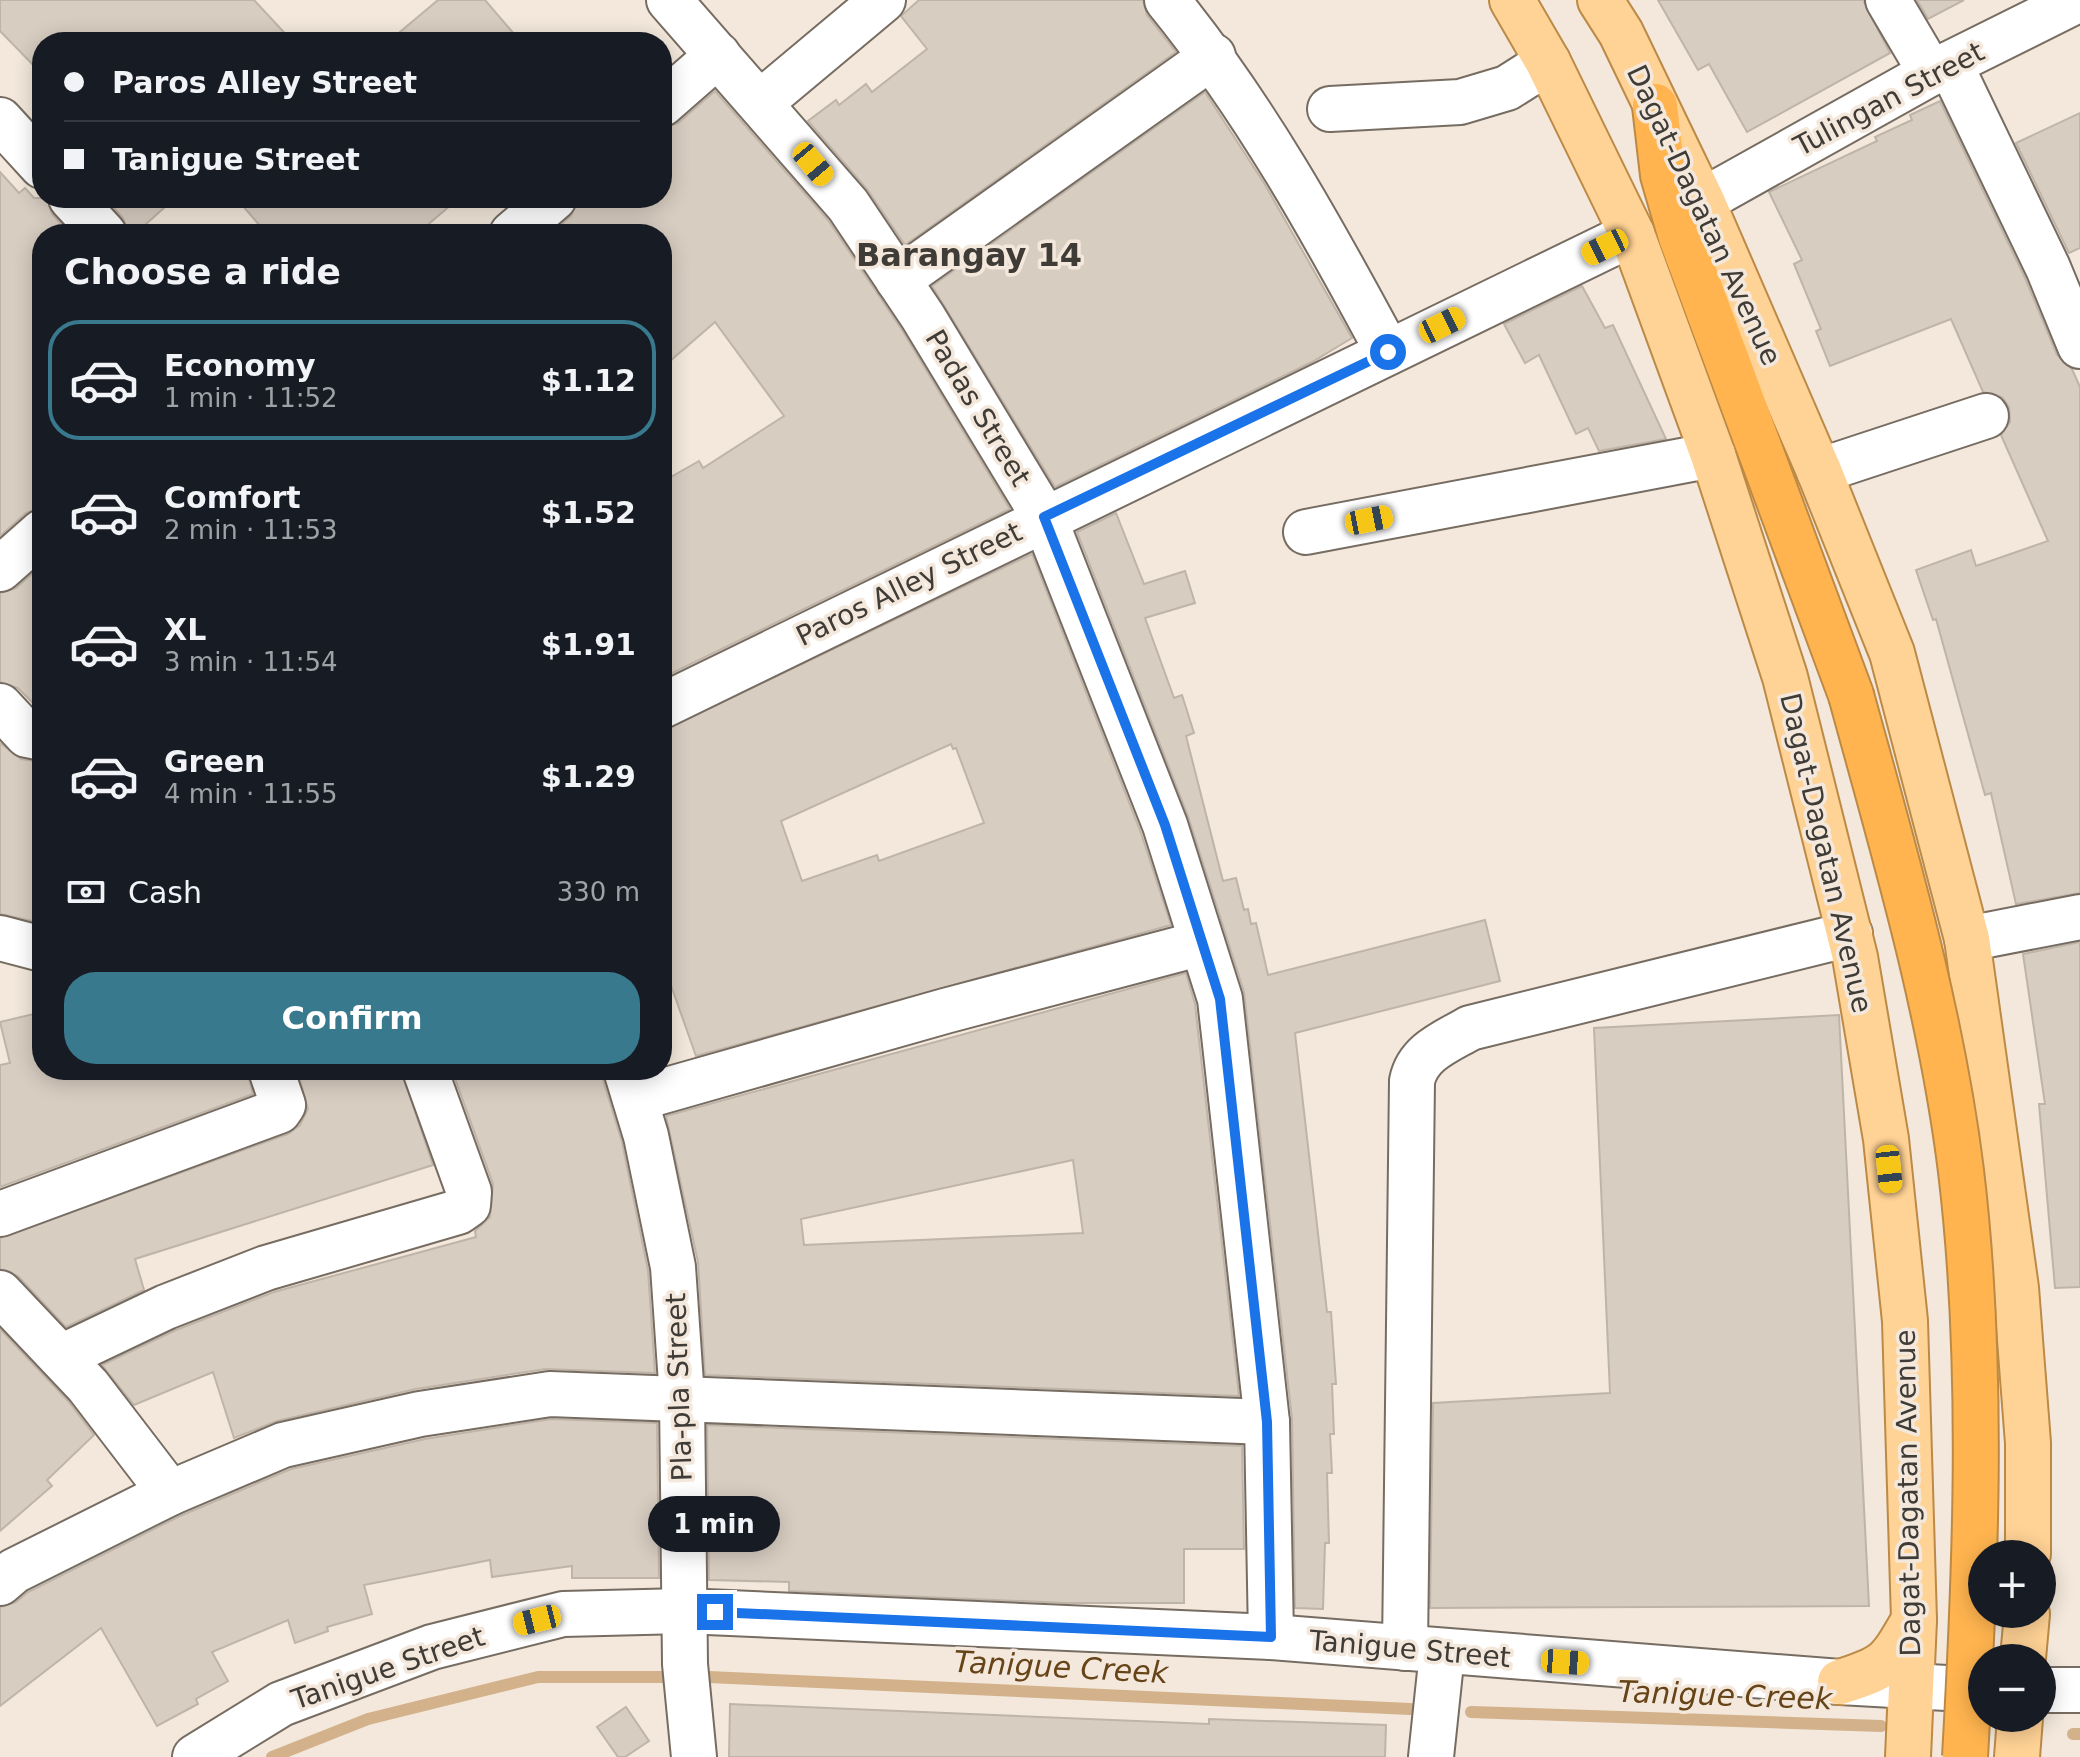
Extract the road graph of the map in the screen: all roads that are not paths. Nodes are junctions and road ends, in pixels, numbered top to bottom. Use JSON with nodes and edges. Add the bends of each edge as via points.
{"nodes":[{"id":1,"x":669,"y":0,"type":"edge"},
{"id":2,"x":883,"y":0,"type":"edge"},
{"id":3,"x":1167,"y":0,"type":"edge"},
{"id":4,"x":1512,"y":0,"type":"edge"},
{"id":5,"x":1600,"y":0,"type":"edge"},
{"id":6,"x":1888,"y":0,"type":"edge"},
{"id":7,"x":2078,"y":0,"type":"edge"},
{"id":8,"x":718,"y":55,"type":"junction"},
{"id":9,"x":1213,"y":56,"type":"junction"},
{"id":10,"x":1548,"y":62,"type":"junction"},
{"id":11,"x":1940,"y":69,"type":"junction"},
{"id":12,"x":672,"y":95,"type":"edge"},
{"id":13,"x":761,"y":102,"type":"junction"},
{"id":14,"x":1655,"y":106,"type":"junction"},
{"id":15,"x":1330,"y":109,"type":"dead end"},
{"id":16,"x":0,"y":120,"type":"edge"},
{"id":17,"x":32,"y":155,"type":"edge"},
{"id":18,"x":1702,"y":201,"type":"junction"},
{"id":19,"x":80,"y":208,"type":"edge"},
{"id":20,"x":542,"y":208,"type":"edge"},
{"id":21,"x":95,"y":224,"type":"edge"},
{"id":22,"x":524,"y":224,"type":"edge"},
{"id":23,"x":1632,"y":234,"type":"junction"},
{"id":24,"x":2064,"y":260,"type":"edge"},
{"id":25,"x":898,"y":280,"type":"junction"},
{"id":26,"x":2080,"y":346,"type":"edge"},
{"id":27,"x":1388,"y":352,"type":"junction"},
{"id":28,"x":1986,"y":416,"type":"dead end"},
{"id":29,"x":1713,"y":455,"type":"junction"},
{"id":30,"x":1819,"y":471,"type":"junction"},
{"id":31,"x":1044,"y":517,"type":"junction"},
{"id":32,"x":1306,"y":532,"type":"dead end"},
{"id":33,"x":32,"y":541,"type":"edge"},
{"id":34,"x":0,"y":569,"type":"edge"},
{"id":35,"x":672,"y":701,"type":"edge"},
{"id":36,"x":0,"y":706,"type":"edge"},
{"id":37,"x":32,"y":736,"type":"edge"},
{"id":38,"x":2080,"y":917,"type":"edge"},
{"id":39,"x":1850,"y":934,"type":"junction"},
{"id":40,"x":0,"y":938,"type":"edge"},
{"id":41,"x":1967,"y":939,"type":"junction"},
{"id":42,"x":1202,"y":943,"type":"junction"},
{"id":43,"x":32,"y":946,"type":"edge"},
{"id":44,"x":672,"y":1074,"type":"edge"},
{"id":45,"x":274,"y":1080,"type":"edge"},
{"id":46,"x":429,"y":1080,"type":"edge"},
{"id":47,"x":630,"y":1084,"type":"edge"},
{"id":48,"x":0,"y":1214,"type":"edge"},
{"id":49,"x":0,"y":1293,"type":"edge"},
{"id":50,"x":61,"y":1357,"type":"junction"},
{"id":51,"x":682,"y":1398,"type":"junction"},
{"id":52,"x":1267,"y":1422,"type":"junction"},
{"id":53,"x":170,"y":1493,"type":"junction"},
{"id":54,"x":2028,"y":1540,"type":"edge"},
{"id":55,"x":5,"y":1570,"type":"edge"},
{"id":56,"x":684,"y":1611,"type":"junction"},
{"id":57,"x":1914,"y":1620,"type":"junction"},
{"id":58,"x":1271,"y":1637,"type":"junction"},
{"id":59,"x":1424,"y":1650,"type":"junction"},
{"id":60,"x":1840,"y":1682,"type":"junction"},
{"id":61,"x":1912,"y":1687,"type":"junction"},
{"id":62,"x":1968,"y":1689,"type":"edge"},
{"id":63,"x":2056,"y":1690,"type":"edge"},
{"id":64,"x":2080,"y":1690,"type":"edge"},
{"id":65,"x":2019,"y":1732,"type":"edge"},
{"id":66,"x":195,"y":1757,"type":"edge"},
{"id":67,"x":694,"y":1757,"type":"edge"},
{"id":68,"x":1431,"y":1757,"type":"edge"},
{"id":69,"x":1908,"y":1757,"type":"edge"},
{"id":70,"x":1965,"y":1757,"type":"edge"},
{"id":71,"x":2017,"y":1757,"type":"edge"}],
"edges":[{"from":1,"to":8,"type":"street","name":"Padas Street"},
{"from":2,"to":13,"type":"street"},
{"from":3,"to":9,"type":"street"},
{"from":4,"to":10,"type":"main road","name":"Dagat-Dagatan Avenue"},
{"from":5,"to":14,"type":"main road","name":"Dagat-Dagatan Avenue"},
{"from":6,"to":11,"type":"street"},
{"from":7,"to":11,"type":"street","name":"Tulingan Street"},
{"from":8,"to":12,"type":"street"},
{"from":8,"to":13,"type":"street","name":"Padas Street"},
{"from":9,"to":25,"type":"street"},
{"from":9,"to":27,"type":"street","via":[[1311,210]]},
{"from":10,"to":15,"type":"street","via":[[1507,88],[1460,102]]},
{"from":10,"to":23,"type":"main road","name":"Dagat-Dagatan Avenue"},
{"from":11,"to":18,"type":"street","name":"Tulingan Street"},
{"from":11,"to":24,"type":"street"},
{"from":13,"to":25,"type":"street","name":"Padas Street","via":[[848,205]]},
{"from":14,"to":18,"type":"main road","name":"Dagat-Dagatan Avenue"},
{"from":14,"to":70,"type":"highway","bridge":true,"via":[[1663,175],[1681,237],[1851,695],[1920,947],[1961,1171],[1974,1370],[1975,1591]]},
{"from":16,"to":17,"type":"street"},
{"from":18,"to":30,"type":"main road","name":"Dagat-Dagatan Avenue"},
{"from":19,"to":21,"type":"street"},
{"from":20,"to":22,"type":"street"},
{"from":23,"to":27,"type":"street","name":"Paros Alley Street"},
{"from":23,"to":29,"type":"main road","name":"Dagat-Dagatan Avenue"},
{"from":24,"to":26,"type":"street"},
{"from":25,"to":31,"type":"street","name":"Padas Street"},
{"from":27,"to":31,"type":"street","name":"Paros Alley Street"},
{"from":28,"to":30,"type":"street"},
{"from":29,"to":32,"type":"street"},
{"from":29,"to":39,"type":"main road","name":"Dagat-Dagatan Avenue","via":[[1785,677]]},
{"from":30,"to":41,"type":"main road","name":"Dagat-Dagatan Avenue","via":[[1892,653]]},
{"from":31,"to":35,"type":"street","name":"Paros Alley Street"},
{"from":31,"to":42,"type":"street","name":"Padas Street","via":[[1165,825]]},
{"from":33,"to":34,"type":"street"},
{"from":36,"to":37,"type":"street"},
{"from":38,"to":41,"type":"street"},
{"from":39,"to":57,"type":"main road","name":"Dagat-Dagatan Avenue","via":[[1886,1139],[1905,1321]]},
{"from":39,"to":59,"type":"street","via":[[1470,1028],[1415,1066]]},
{"from":40,"to":43,"type":"street"},
{"from":41,"to":54,"type":"main road","name":"Dagat-Dagatan Avenue","via":[[2016,1288],[2028,1443]]},
{"from":42,"to":44,"type":"street","via":[[945,1011]]},
{"from":42,"to":52,"type":"street","name":"Padas Street","via":[[1220,999]]},
{"from":45,"to":48,"type":"street","via":[[283,1105],[279,1111]]},
{"from":46,"to":50,"type":"street","via":[[469,1192],[468,1205],[266,1268],[166,1307]]},
{"from":47,"to":51,"type":"street","name":"Pla-pla Street","via":[[673,1267]]},
{"from":49,"to":50,"type":"street"},
{"from":50,"to":53,"type":"street","via":[[144,1454]]},
{"from":51,"to":52,"type":"street"},
{"from":51,"to":53,"type":"street","via":[[550,1394],[420,1414],[283,1445]]},
{"from":51,"to":56,"type":"street","name":"Pla-pla Street"},
{"from":52,"to":58,"type":"street","name":"Padas Street"},
{"from":53,"to":55,"type":"street"},
{"from":56,"to":58,"type":"street","name":"Tanigue Street"},
{"from":56,"to":66,"type":"street","name":"Tanigue Street","via":[[563,1614],[432,1647],[281,1704]]},
{"from":56,"to":67,"type":"street","name":"Pla-pla Street"},
{"from":57,"to":60,"type":"main road","via":[[1893,1657],[1878,1670]]},
{"from":57,"to":61,"type":"main road","name":"Dagat-Dagatan Avenue"},
{"from":58,"to":59,"type":"street","name":"Tanigue Street"},
{"from":59,"to":60,"type":"street","name":"Tanigue Street"},
{"from":59,"to":68,"type":"street"},
{"from":60,"to":61,"type":"street","name":"Tanigue Street"},
{"from":61,"to":62,"type":"street","name":"Tanigue Street"},
{"from":61,"to":69,"type":"main road","name":"Dagat-Dagatan Avenue"},
{"from":63,"to":64,"type":"street"},
{"from":65,"to":71,"type":"main road"}]}
